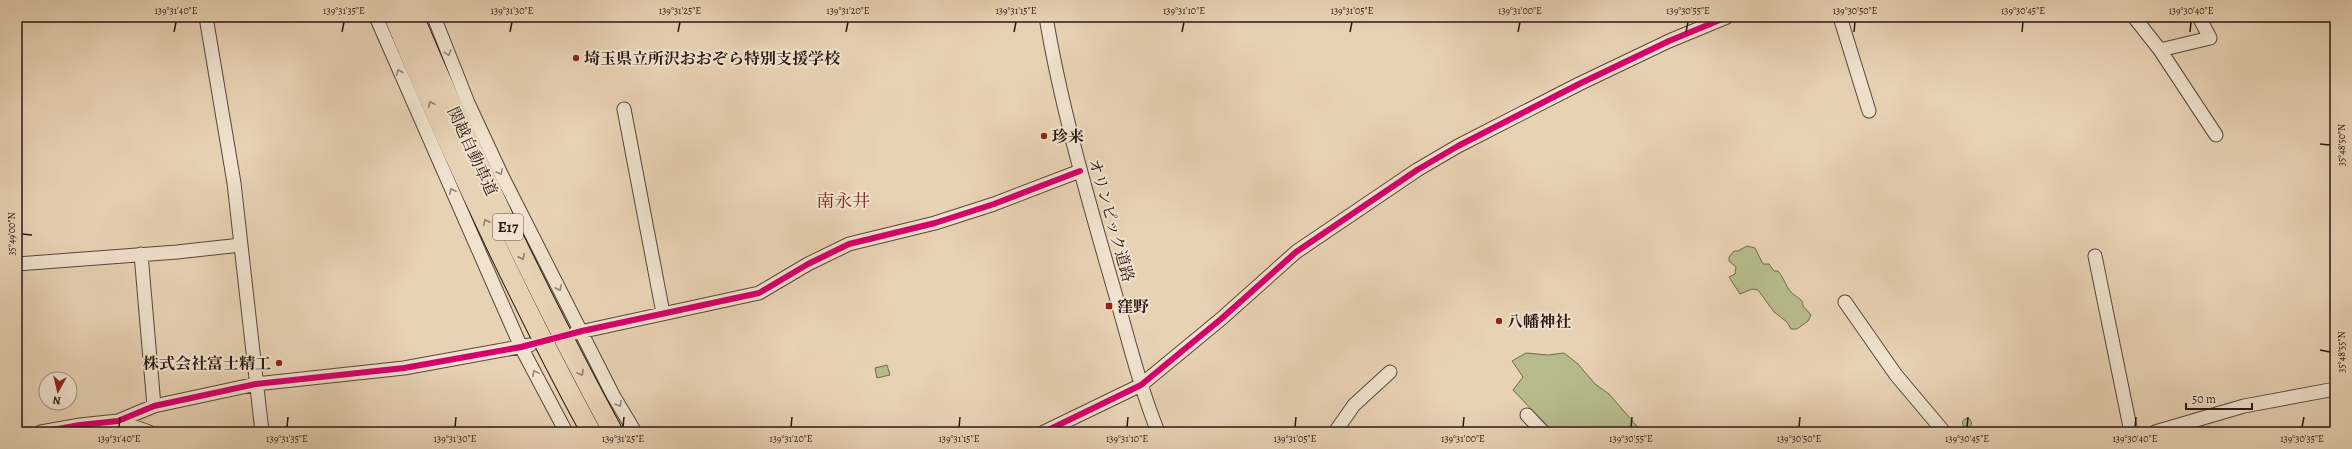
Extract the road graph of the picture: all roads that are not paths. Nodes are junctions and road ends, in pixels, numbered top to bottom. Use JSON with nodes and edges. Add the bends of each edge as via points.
{"nodes":[{"id":1,"x":206,"y":17,"type":"edge"},
{"id":2,"x":376,"y":17,"type":"edge"},
{"id":3,"x":394,"y":17,"type":"edge"},
{"id":4,"x":414,"y":17,"type":"edge"},
{"id":5,"x":434,"y":17,"type":"edge"},
{"id":6,"x":1046,"y":17,"type":"edge"},
{"id":7,"x":1727,"y":17,"type":"edge"},
{"id":8,"x":1840,"y":17,"type":"edge"},
{"id":9,"x":2134,"y":17,"type":"edge"},
{"id":10,"x":2199,"y":17,"type":"edge"},
{"id":11,"x":2160,"y":50,"type":"junction"},
{"id":12,"x":624,"y":109,"type":"dead end"},
{"id":13,"x":1869,"y":111,"type":"dead end"},
{"id":14,"x":2216,"y":135,"type":"dead end"},
{"id":15,"x":1080,"y":171,"type":"junction"},
{"id":16,"x":241,"y":245,"type":"junction"},
{"id":17,"x":141,"y":254,"type":"junction"},
{"id":18,"x":2095,"y":256,"type":"dead end"},
{"id":19,"x":17,"y":264,"type":"edge"},
{"id":20,"x":1845,"y":302,"type":"dead end"},
{"id":21,"x":663,"y":313,"type":"junction"},
{"id":22,"x":579,"y":332,"type":"junction"},
{"id":23,"x":526,"y":346,"type":"junction"},
{"id":24,"x":1390,"y":372,"type":"dead end"},
{"id":25,"x":256,"y":384,"type":"junction"},
{"id":26,"x":1141,"y":385,"type":"junction"},
{"id":27,"x":2335,"y":389,"type":"edge"},
{"id":28,"x":154,"y":406,"type":"junction"},
{"id":29,"x":1527,"y":415,"type":"dead end"},
{"id":30,"x":118,"y":421,"type":"junction"},
{"id":31,"x":41,"y":432,"type":"edge"},
{"id":32,"x":149,"y":432,"type":"edge"},
{"id":33,"x":262,"y":432,"type":"edge"},
{"id":34,"x":566,"y":432,"type":"edge"},
{"id":35,"x":591,"y":432,"type":"edge"},
{"id":36,"x":613,"y":432,"type":"edge"},
{"id":37,"x":635,"y":432,"type":"edge"},
{"id":38,"x":1044,"y":432,"type":"edge"},
{"id":39,"x":1158,"y":432,"type":"edge"},
{"id":40,"x":1335,"y":432,"type":"edge"},
{"id":41,"x":1543,"y":432,"type":"edge"},
{"id":42,"x":1944,"y":432,"type":"edge"},
{"id":43,"x":2131,"y":432,"type":"edge"},
{"id":44,"x":2155,"y":432,"type":"edge"}],
"edges":[{"from":1,"to":16,"type":"street","via":[[234,183]]},
{"from":23,"to":2,"type":"street","one_way":true},
{"from":35,"to":3,"type":"highway","name":"関越自動車道","number":"E17","one_way":true,"via":[[528,311],[459,167]]},
{"from":4,"to":36,"type":"highway","name":"関越自動車道","number":"E17","one_way":true,"via":[[544,303]]},
{"from":5,"to":22,"type":"street","one_way":true,"via":[[486,142]]},
{"from":6,"to":15,"type":"street","name":"オリンピック道路"},
{"from":7,"to":26,"type":"street","via":[[1669,41],[1579,84],[1417,170],[1296,252],[1221,320]]},
{"from":8,"to":13,"type":"street"},
{"from":9,"to":11,"type":"street"},
{"from":10,"to":11,"type":"street","via":[[2210,38]]},
{"from":11,"to":14,"type":"street"},
{"from":12,"to":21,"type":"street"},
{"from":15,"to":21,"type":"street","via":[[994,204],[935,223],[849,244],[808,264],[759,293]]},
{"from":15,"to":26,"type":"street","name":"オリンピック道路"},
{"from":16,"to":17,"type":"street"},
{"from":16,"to":25,"type":"street"},
{"from":17,"to":19,"type":"street"},
{"from":17,"to":28,"type":"street"},
{"from":18,"to":43,"type":"street"},
{"from":20,"to":42,"type":"street","via":[[1896,375]]},
{"from":21,"to":22,"type":"street"},
{"from":22,"to":37,"type":"street","one_way":true},
{"from":23,"to":25,"type":"street","via":[[404,368]]},
{"from":34,"to":23,"type":"street","one_way":true},
{"from":24,"to":40,"type":"street","via":[[1354,404]]},
{"from":25,"to":28,"type":"street"},
{"from":25,"to":33,"type":"street"},
{"from":26,"to":38,"type":"street"},
{"from":26,"to":39,"type":"street","name":"オリンピック道路"},
{"from":27,"to":44,"type":"street","via":[[2244,406]]},
{"from":28,"to":30,"type":"street"},
{"from":29,"to":41,"type":"street"},
{"from":30,"to":31,"type":"street"},
{"from":30,"to":32,"type":"street"}]}
